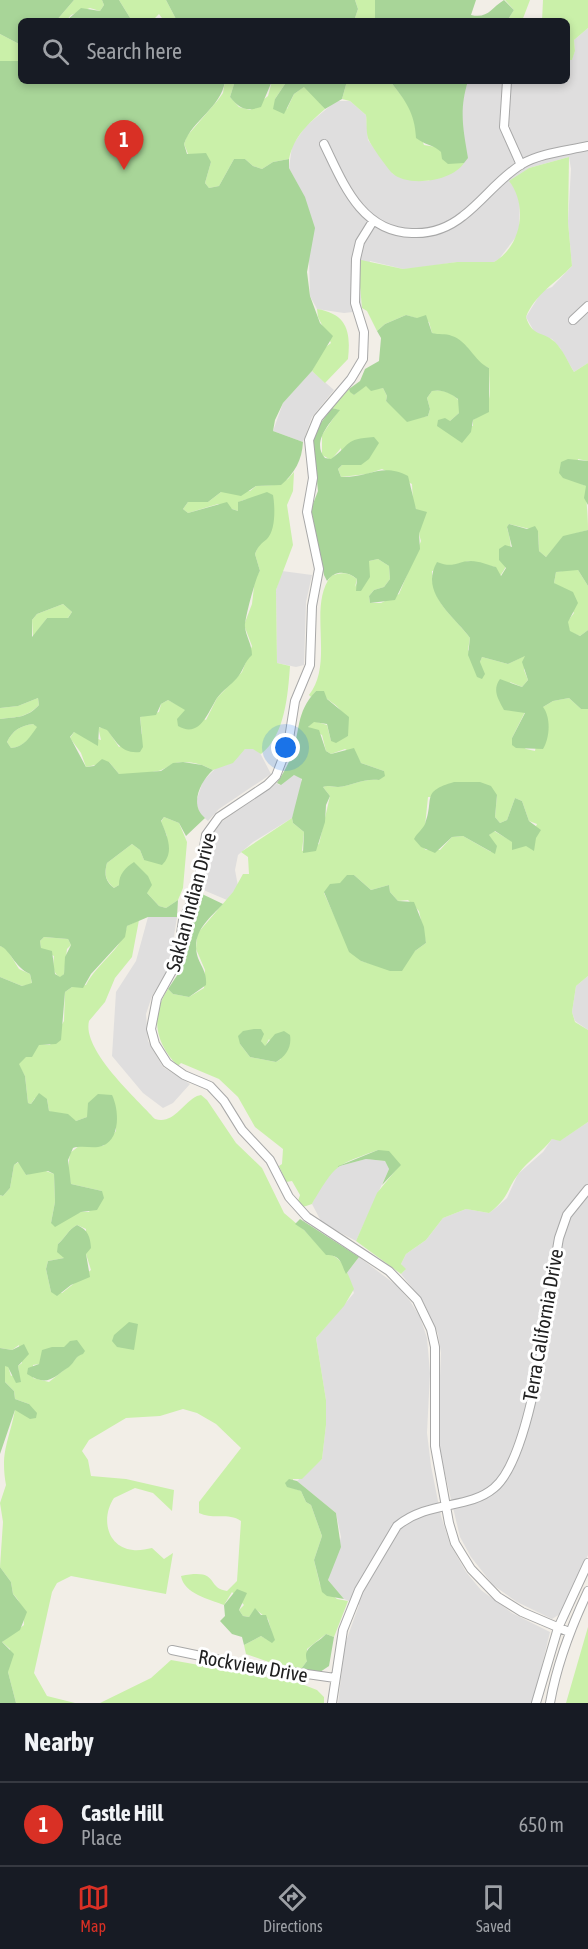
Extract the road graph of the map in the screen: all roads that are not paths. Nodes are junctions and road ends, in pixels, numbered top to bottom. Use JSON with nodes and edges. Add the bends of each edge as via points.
{"nodes":[{"id":1,"x":507,"y":84,"type":"edge"},
{"id":2,"x":324,"y":144,"type":"dead end"},
{"id":3,"x":588,"y":146,"type":"edge"},
{"id":4,"x":521,"y":165,"type":"junction"},
{"id":5,"x":373,"y":221,"type":"junction"},
{"id":6,"x":588,"y":306,"type":"edge"},
{"id":7,"x":573,"y":320,"type":"dead end"},
{"id":8,"x":588,"y":1189,"type":"edge"},
{"id":9,"x":445,"y":1505,"type":"junction"},
{"id":10,"x":588,"y":1563,"type":"edge"},
{"id":11,"x":588,"y":1591,"type":"edge"},
{"id":12,"x":558,"y":1628,"type":"junction"},
{"id":13,"x":569,"y":1632,"type":"junction"},
{"id":14,"x":171,"y":1650,"type":"dead end"},
{"id":15,"x":335,"y":1678,"type":"junction"},
{"id":16,"x":332,"y":1703,"type":"edge"},
{"id":17,"x":536,"y":1703,"type":"edge"},
{"id":18,"x":550,"y":1703,"type":"edge"}],
"edges":[{"from":1,"to":4,"type":"street","via":[[504,127]]},
{"from":2,"to":5,"type":"street","via":[[347,191]]},
{"from":3,"to":4,"type":"street"},
{"from":4,"to":5,"type":"street","via":[[465,215],[436,231],[409,233]]},
{"from":5,"to":9,"type":"street","name":"Saklan Indian Drive","via":[[356,259],[355,303],[364,332],[363,358],[318,418],[309,440],[312,483],[307,512],[319,569],[312,606],[310,665],[276,776],[219,817],[206,835],[197,890],[183,920],[177,962],[158,998],[152,1029],[167,1063],[210,1086],[225,1101],[307,1218],[388,1270],[417,1300],[435,1347],[433,1432]]},
{"from":6,"to":7,"type":"street"},
{"from":8,"to":9,"type":"street","name":"Terra California Drive","via":[[567,1215],[559,1238],[537,1383],[512,1461],[493,1489],[466,1502]]},
{"from":9,"to":12,"type":"street","name":"Saklan Indian Drive","via":[[455,1543],[485,1586],[514,1608]]},
{"from":9,"to":15,"type":"street","name":"Terra California Drive","via":[[406,1518],[389,1538],[347,1620]]},
{"from":10,"to":12,"type":"street"},
{"from":11,"to":13,"type":"street"},
{"from":12,"to":13,"type":"street","name":"Saklan Indian Drive"},
{"from":12,"to":17,"type":"street"},
{"from":13,"to":18,"type":"street"},
{"from":14,"to":15,"type":"street","name":"Rockview Drive"},
{"from":15,"to":16,"type":"street","name":"Terra California Drive"}]}
